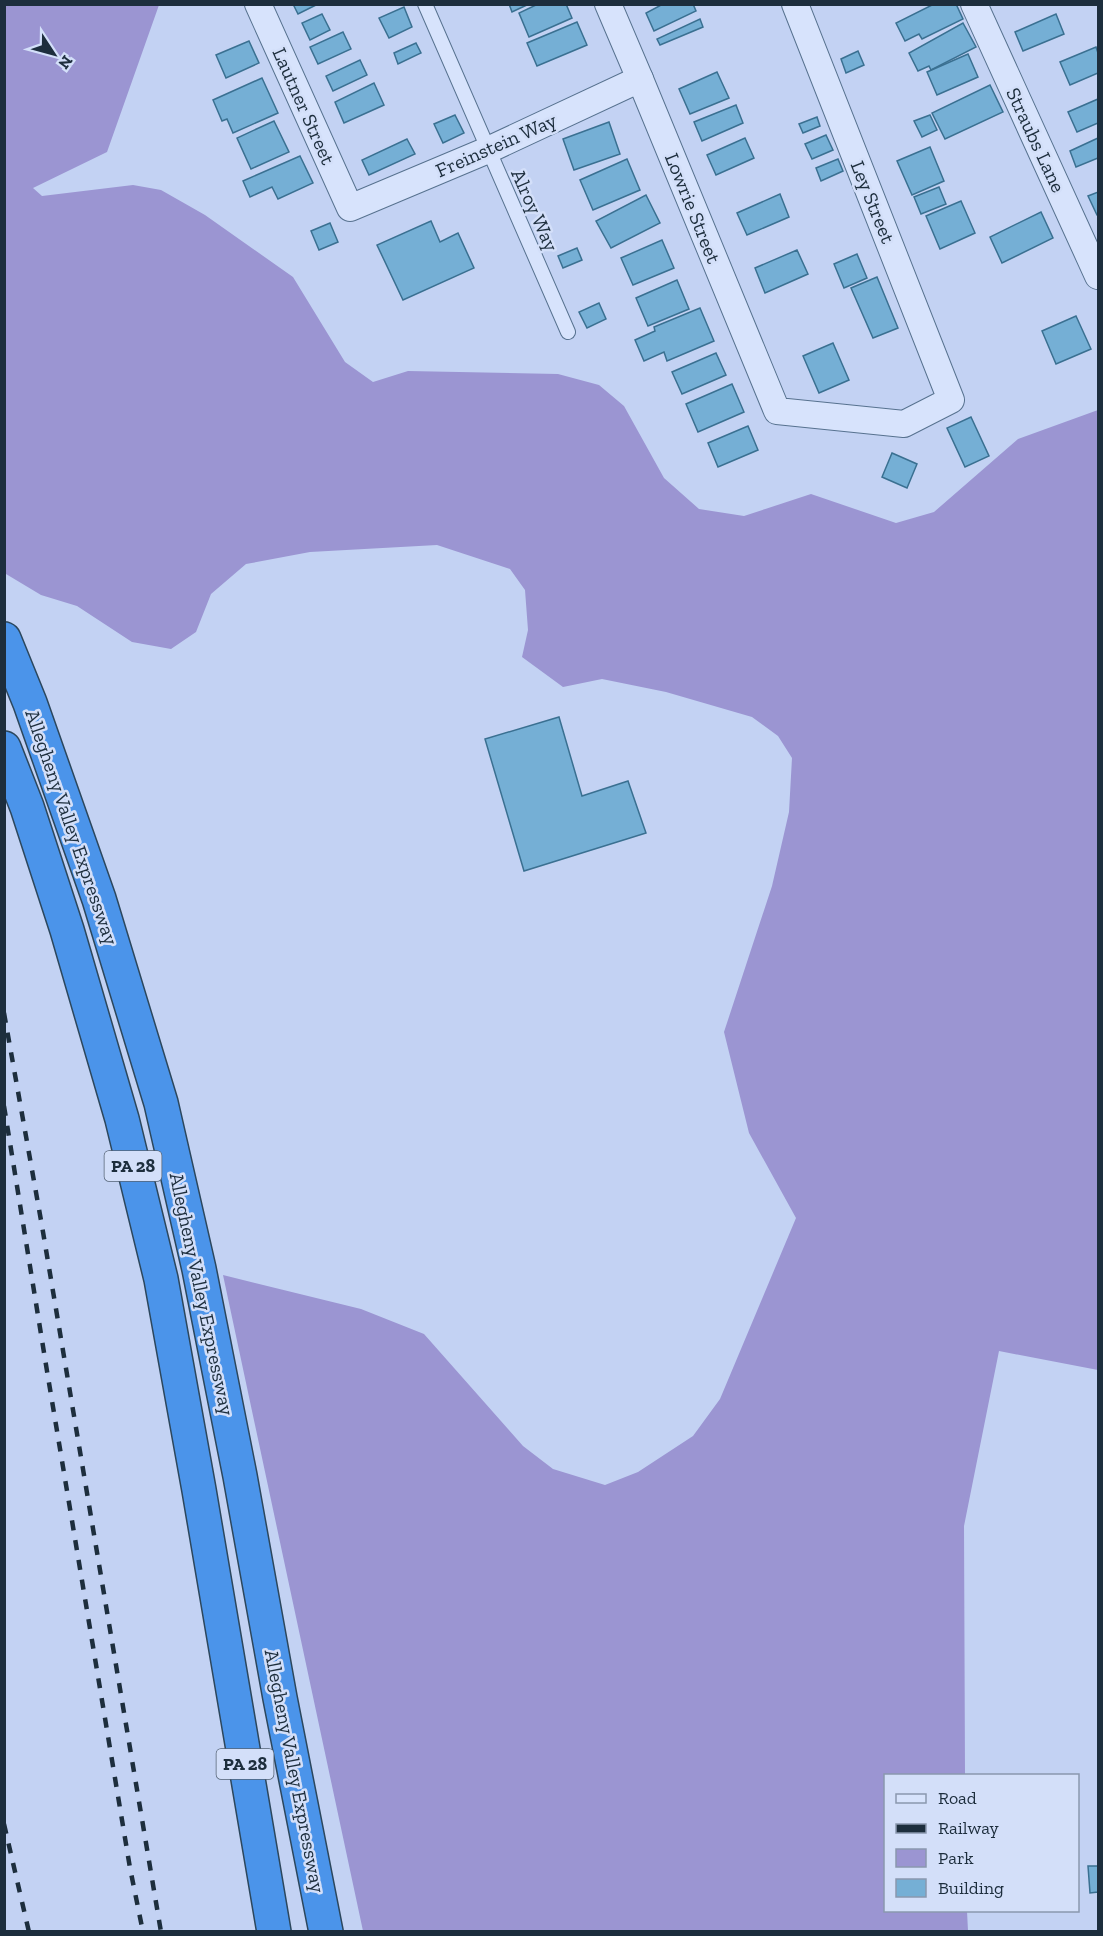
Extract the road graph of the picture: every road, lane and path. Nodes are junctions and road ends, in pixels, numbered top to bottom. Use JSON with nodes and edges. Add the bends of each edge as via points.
{"nodes":[{"id":1,"x":258,"y":4,"type":"edge"},
{"id":2,"x":425,"y":4,"type":"edge"},
{"id":3,"x":608,"y":4,"type":"edge"},
{"id":4,"x":795,"y":4,"type":"edge"},
{"id":5,"x":974,"y":4,"type":"edge"},
{"id":6,"x":640,"y":79,"type":"junction"},
{"id":7,"x":488,"y":150,"type":"junction"},
{"id":8,"x":350,"y":208,"type":"joint"},
{"id":9,"x":1098,"y":276,"type":"edge"},
{"id":10,"x":568,"y":332,"type":"dead end"},
{"id":11,"x":777,"y":411,"type":"joint"},
{"id":12,"x":4,"y":639,"type":"edge"},
{"id":13,"x":4,"y":748,"type":"edge"},
{"id":14,"x":274,"y":1932,"type":"edge"},
{"id":15,"x":326,"y":1932,"type":"edge"}],
"edges":[{"from":1,"to":8,"type":"street","name":"Lautner Street"},
{"from":2,"to":7,"type":"lane","name":"Alroy Way"},
{"from":3,"to":6,"type":"street","name":"Lowrie Street"},
{"from":4,"to":11,"type":"street","name":"Ley Street","via":[[951,400],[904,424]]},
{"from":5,"to":9,"type":"street","name":"Straubs Lane"},
{"from":6,"to":7,"type":"street","name":"Freinstein Way"},
{"from":6,"to":11,"type":"street","name":"Lowrie Street"},
{"from":7,"to":8,"type":"street","name":"Freinstein Way"},
{"from":7,"to":10,"type":"lane","name":"Alroy Way"},
{"from":12,"to":15,"type":"highway","name":"Allegheny Valley Expressway","number":"PA 28","via":[[99,899],[160,1103],[199,1269]]},
{"from":13,"to":14,"type":"highway","name":"Allegheny Valley Expressway","number":"PA 28","via":[[70,941],[122,1119],[161,1279]]}]}
